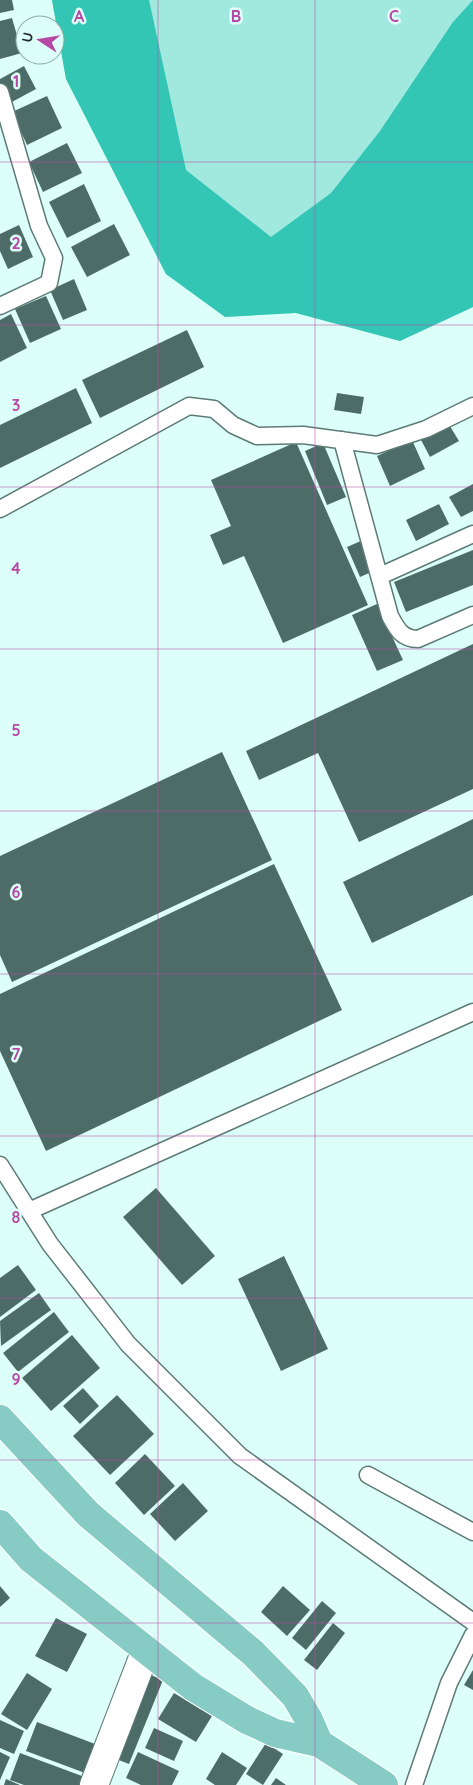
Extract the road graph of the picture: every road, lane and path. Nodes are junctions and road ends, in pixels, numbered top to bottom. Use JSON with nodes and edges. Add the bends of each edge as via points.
{"nodes":[{"id":1,"x":0,"y":92,"type":"edge"},
{"id":2,"x":0,"y":306,"type":"edge"},
{"id":3,"x":473,"y":406,"type":"edge"},
{"id":4,"x":342,"y":440,"type":"junction"},
{"id":5,"x":0,"y":509,"type":"edge"},
{"id":6,"x":473,"y":534,"type":"edge"},
{"id":7,"x":380,"y":576,"type":"junction"},
{"id":8,"x":473,"y":615,"type":"edge"},
{"id":9,"x":473,"y":1012,"type":"edge"},
{"id":10,"x":0,"y":1165,"type":"edge"},
{"id":11,"x":29,"y":1211,"type":"junction"},
{"id":12,"x":0,"y":1419,"type":"edge"},
{"id":13,"x":368,"y":1475,"type":"dead end"},
{"id":14,"x":0,"y":1524,"type":"edge"},
{"id":15,"x":473,"y":1532,"type":"edge"},
{"id":16,"x":473,"y":1622,"type":"edge"},
{"id":17,"x":473,"y":1636,"type":"edge"},
{"id":18,"x":146,"y":1650,"type":"junction"},
{"id":19,"x":319,"y":1743,"type":"junction"},
{"id":20,"x":94,"y":1785,"type":"edge"},
{"id":21,"x":384,"y":1785,"type":"edge"},
{"id":22,"x":414,"y":1785,"type":"edge"}],
"edges":[{"from":1,"to":2,"type":"lane","via":[[39,226],[54,258],[49,283]]},
{"from":3,"to":4,"type":"lane","via":[[426,429],[377,446]]},
{"from":4,"to":5,"type":"lane","via":[[303,435],[257,436],[233,425],[214,409],[189,406]]},
{"from":4,"to":7,"type":"lane"},
{"from":6,"to":7,"type":"lane"},
{"from":7,"to":8,"type":"lane","via":[[390,616],[397,630],[410,639],[432,634]]},
{"from":9,"to":11,"type":"lane"},
{"from":10,"to":11,"type":"lane"},
{"from":11,"to":16,"type":"lane","via":[[50,1244],[128,1344],[240,1456]]},
{"from":12,"to":19,"type":"main road","via":[[88,1514],[253,1653],[295,1696]]},
{"from":13,"to":15,"type":"lane"},
{"from":14,"to":18,"type":"main road","via":[[31,1560]]},
{"from":17,"to":22,"type":"lane","via":[[449,1683]]},
{"from":18,"to":19,"type":"main road","via":[[193,1687],[247,1720],[275,1733]]},
{"from":18,"to":20,"type":"street"},
{"from":19,"to":21,"type":"main road"}]}
